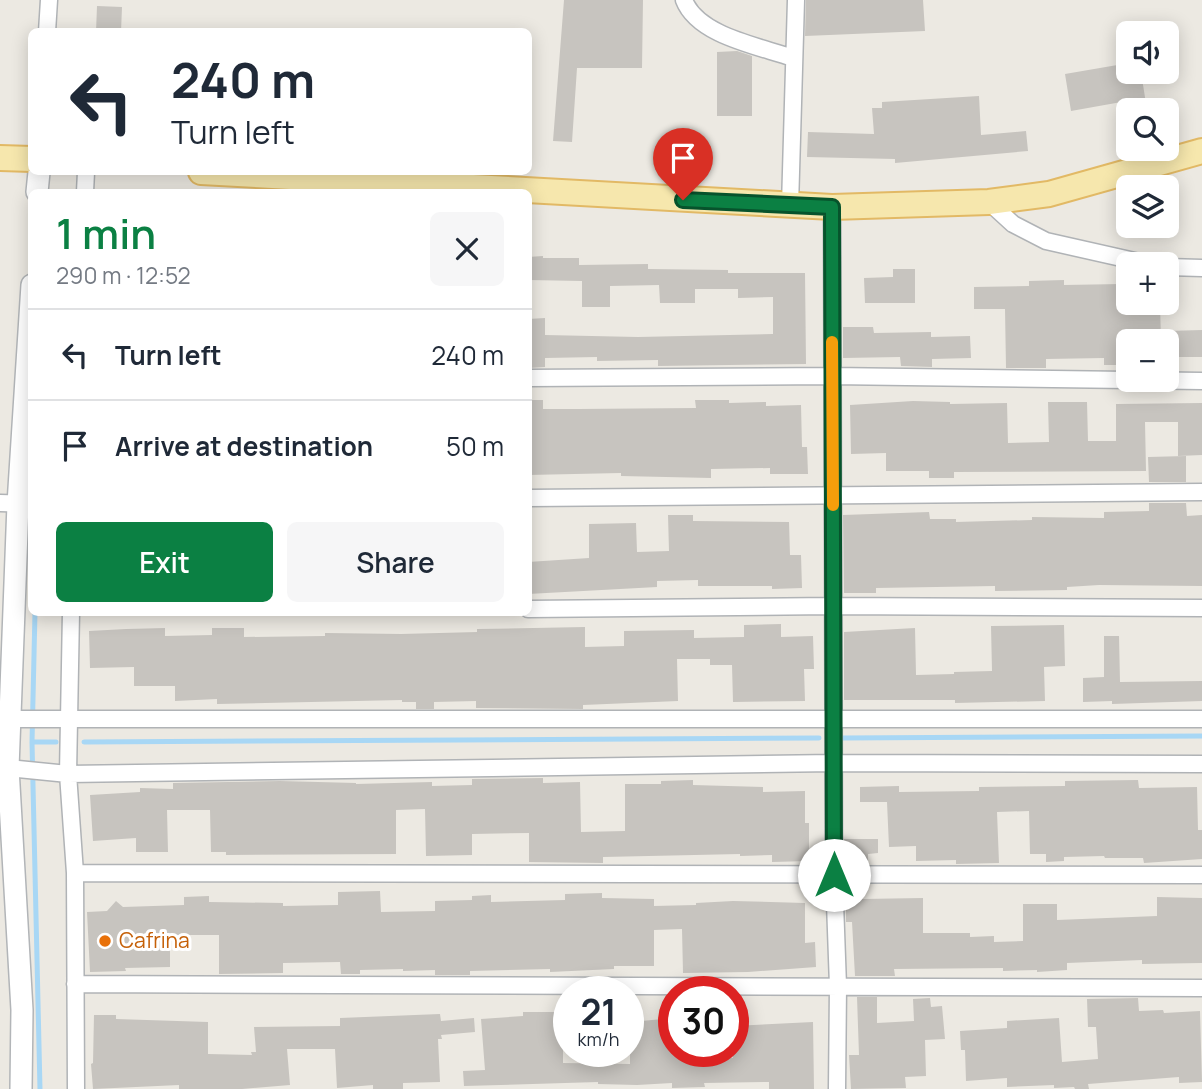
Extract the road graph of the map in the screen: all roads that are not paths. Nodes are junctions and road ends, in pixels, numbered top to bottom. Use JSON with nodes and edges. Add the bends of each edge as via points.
{"nodes":[{"id":1,"x":49,"y":0,"type":"edge"},
{"id":2,"x":684,"y":0,"type":"edge"},
{"id":3,"x":796,"y":0,"type":"edge"},
{"id":4,"x":47,"y":28,"type":"edge"},
{"id":5,"x":793,"y":58,"type":"junction"},
{"id":6,"x":1202,"y":151,"type":"edge"},
{"id":7,"x":0,"y":158,"type":"edge"},
{"id":8,"x":28,"y":159,"type":"edge"},
{"id":9,"x":253,"y":175,"type":"edge"},
{"id":10,"x":496,"y":189,"type":"edge"},
{"id":11,"x":532,"y":191,"type":"edge"},
{"id":12,"x":989,"y":202,"type":"junction"},
{"id":13,"x":790,"y":206,"type":"junction"},
{"id":14,"x":832,"y":207,"type":"junction"},
{"id":15,"x":1116,"y":257,"type":"edge"},
{"id":16,"x":1179,"y":267,"type":"edge"},
{"id":17,"x":1202,"y":268,"type":"edge"},
{"id":18,"x":28,"y":340,"type":"edge"},
{"id":19,"x":832,"y":376,"type":"junction"},
{"id":20,"x":532,"y":378,"type":"edge"},
{"id":21,"x":1202,"y":381,"type":"edge"},
{"id":22,"x":1202,"y":492,"type":"edge"},
{"id":23,"x":833,"y":494,"type":"junction"},
{"id":24,"x":532,"y":498,"type":"edge"},
{"id":25,"x":16,"y":504,"type":"edge"},
{"id":26,"x":832,"y":606,"type":"junction"},
{"id":27,"x":1202,"y":608,"type":"edge"},
{"id":28,"x":532,"y":609,"type":"edge"},
{"id":29,"x":71,"y":616,"type":"edge"},
{"id":30,"x":12,"y":719,"type":"junction"},
{"id":31,"x":69,"y":719,"type":"junction"},
{"id":32,"x":834,"y":719,"type":"junction"},
{"id":33,"x":1202,"y":719,"type":"edge"},
{"id":34,"x":834,"y":763,"type":"junction"},
{"id":35,"x":1202,"y":764,"type":"edge"},
{"id":36,"x":8,"y":768,"type":"junction"},
{"id":37,"x":68,"y":774,"type":"junction"},
{"id":38,"x":75,"y":873,"type":"junction"},
{"id":39,"x":834,"y":875,"type":"junction"},
{"id":40,"x":1202,"y":875,"type":"edge"},
{"id":41,"x":75,"y":984,"type":"junction"},
{"id":42,"x":838,"y":986,"type":"junction"},
{"id":43,"x":1202,"y":988,"type":"edge"},
{"id":44,"x":22,"y":1089,"type":"edge"},
{"id":45,"x":76,"y":1089,"type":"edge"},
{"id":46,"x":837,"y":1089,"type":"edge"}],
"edges":[{"from":1,"to":4,"type":"street"},
{"from":2,"to":5,"type":"street","via":[[688,11],[708,29]]},
{"from":3,"to":5,"type":"street"},
{"from":5,"to":13,"type":"street"},
{"from":6,"to":12,"type":"main road","via":[[1049,194]]},
{"from":7,"to":8,"type":"main road"},
{"from":9,"to":10,"type":"main road"},
{"from":11,"to":13,"type":"main road"},
{"from":12,"to":14,"type":"main road"},
{"from":12,"to":15,"type":"street","via":[[1013,224],[1046,241]]},
{"from":13,"to":14,"type":"main road"},
{"from":14,"to":19,"type":"street"},
{"from":16,"to":17,"type":"street"},
{"from":18,"to":25,"type":"street"},
{"from":19,"to":20,"type":"street"},
{"from":19,"to":21,"type":"street"},
{"from":19,"to":23,"type":"street"},
{"from":22,"to":23,"type":"street"},
{"from":23,"to":24,"type":"street"},
{"from":23,"to":26,"type":"street"},
{"from":25,"to":30,"type":"street"},
{"from":26,"to":27,"type":"street"},
{"from":26,"to":28,"type":"street"},
{"from":26,"to":32,"type":"street"},
{"from":29,"to":31,"type":"street"},
{"from":30,"to":31,"type":"street"},
{"from":30,"to":36,"type":"street"},
{"from":31,"to":32,"type":"street"},
{"from":31,"to":37,"type":"street"},
{"from":32,"to":33,"type":"street"},
{"from":32,"to":34,"type":"street"},
{"from":34,"to":35,"type":"street"},
{"from":34,"to":37,"type":"street"},
{"from":34,"to":39,"type":"street"},
{"from":36,"to":37,"type":"street"},
{"from":36,"to":44,"type":"street"},
{"from":37,"to":38,"type":"street"},
{"from":38,"to":39,"type":"street"},
{"from":38,"to":41,"type":"street"},
{"from":39,"to":40,"type":"street"},
{"from":39,"to":42,"type":"street"},
{"from":41,"to":42,"type":"street"},
{"from":41,"to":45,"type":"street"},
{"from":42,"to":43,"type":"street"},
{"from":42,"to":46,"type":"street"}]}
